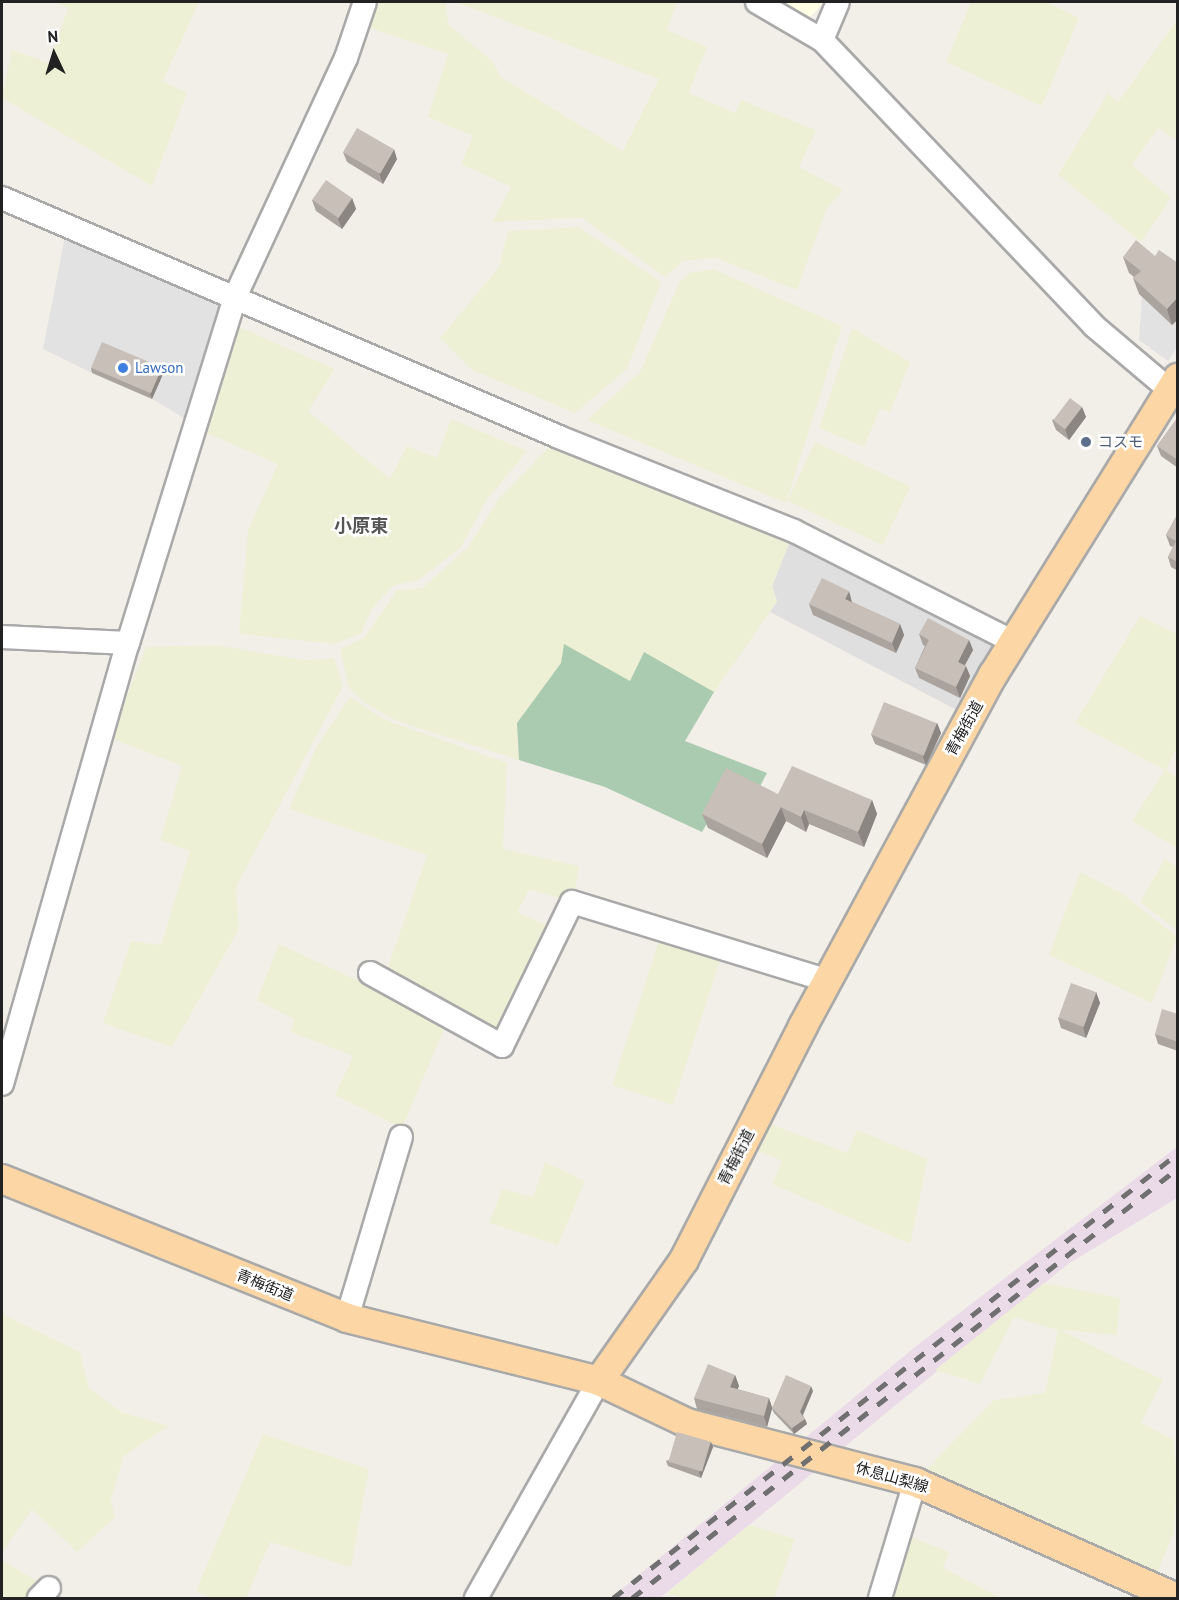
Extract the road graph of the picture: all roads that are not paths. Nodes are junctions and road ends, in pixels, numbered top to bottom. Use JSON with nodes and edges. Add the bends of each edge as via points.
{"nodes":[{"id":1,"x":365,"y":2,"type":"edge"},
{"id":2,"x":757,"y":2,"type":"edge"},
{"id":3,"x":838,"y":2,"type":"edge"},
{"id":4,"x":822,"y":40,"type":"junction"},
{"id":5,"x":2,"y":198,"type":"edge"},
{"id":6,"x":236,"y":297,"type":"junction"},
{"id":7,"x":1175,"y":389,"type":"edge"},
{"id":8,"x":2,"y":637,"type":"edge"},
{"id":9,"x":1012,"y":641,"type":"junction"},
{"id":10,"x":128,"y":643,"type":"junction"},
{"id":11,"x":370,"y":973,"type":"dead end"},
{"id":12,"x":828,"y":981,"type":"junction"},
{"id":13,"x":2,"y":1084,"type":"edge"},
{"id":14,"x":401,"y":1137,"type":"dead end"},
{"id":15,"x":2,"y":1179,"type":"edge"},
{"id":16,"x":347,"y":1318,"type":"junction"},
{"id":17,"x":599,"y":1381,"type":"junction"},
{"id":18,"x":915,"y":1482,"type":"junction"},
{"id":19,"x":1141,"y":1592,"type":"edge"},
{"id":20,"x":476,"y":1599,"type":"edge"},
{"id":21,"x":879,"y":1599,"type":"edge"},
{"id":22,"x":1177,"y":1599,"type":"edge"}],
"edges":[{"from":1,"to":6,"type":"street","via":[[346,58]]},
{"from":2,"to":4,"type":"street"},
{"from":3,"to":4,"type":"street"},
{"from":4,"to":7,"type":"street","via":[[1094,326]]},
{"from":5,"to":6,"type":"street"},
{"from":6,"to":9,"type":"street","via":[[559,437],[794,531]]},
{"from":6,"to":10,"type":"street"},
{"from":7,"to":9,"type":"main road","name":"青梅街道"},
{"from":8,"to":10,"type":"street"},
{"from":9,"to":12,"type":"main road","name":"青梅街道"},
{"from":10,"to":13,"type":"street"},
{"from":11,"to":12,"type":"street","via":[[502,1046],[572,902]]},
{"from":12,"to":17,"type":"main road","name":"青梅街道","via":[[684,1260]]},
{"from":14,"to":16,"type":"street"},
{"from":15,"to":16,"type":"main road","name":"青梅街道"},
{"from":16,"to":17,"type":"main road","name":"青梅街道"},
{"from":17,"to":18,"type":"main road","name":"休息山梨線","via":[[687,1423]]},
{"from":17,"to":20,"type":"street"},
{"from":18,"to":19,"type":"main road","name":"休息山梨線"},
{"from":18,"to":21,"type":"street"},
{"from":19,"to":22,"type":"main road","name":"休息山梨線"}]}
